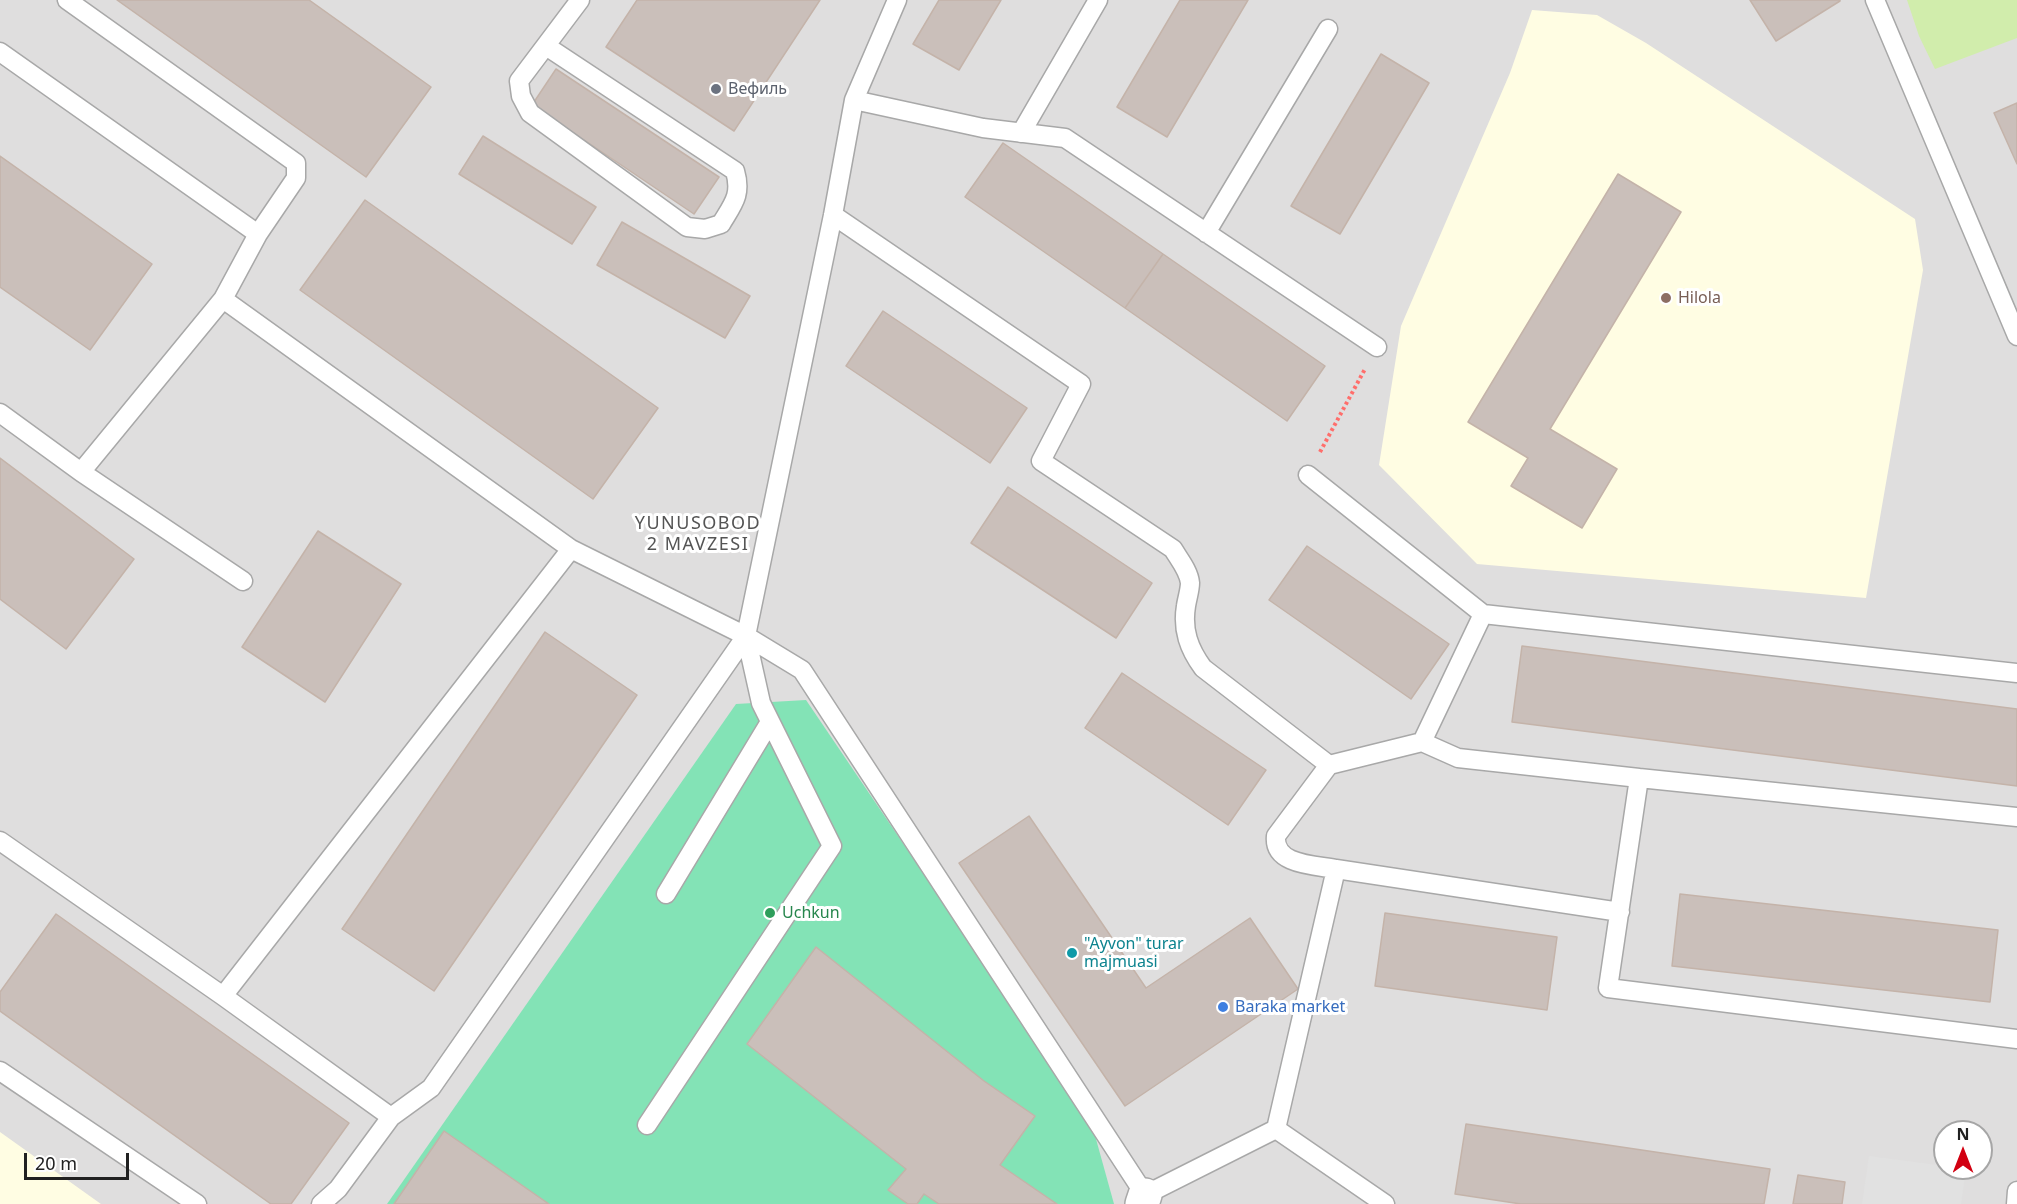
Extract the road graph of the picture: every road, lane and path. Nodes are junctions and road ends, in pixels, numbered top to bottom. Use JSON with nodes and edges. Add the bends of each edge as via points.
{"nodes":[{"id":1,"x":67,"y":0,"type":"edge"},
{"id":2,"x":580,"y":0,"type":"edge"},
{"id":3,"x":897,"y":0,"type":"edge"},
{"id":4,"x":1098,"y":0,"type":"edge"},
{"id":5,"x":1875,"y":0,"type":"edge"},
{"id":6,"x":1328,"y":29,"type":"dead end"},
{"id":7,"x":546,"y":46,"type":"junction"},
{"id":8,"x":0,"y":52,"type":"edge"},
{"id":9,"x":854,"y":99,"type":"junction"},
{"id":10,"x":1021,"y":133,"type":"junction"},
{"id":11,"x":833,"y":215,"type":"junction"},
{"id":12,"x":1206,"y":233,"type":"junction"},
{"id":13,"x":258,"y":234,"type":"junction"},
{"id":14,"x":223,"y":299,"type":"junction"},
{"id":15,"x":2017,"y":336,"type":"edge"},
{"id":16,"x":1377,"y":347,"type":"joint"},
{"id":17,"x":0,"y":413,"type":"edge"},
{"id":18,"x":81,"y":472,"type":"junction"},
{"id":19,"x":1308,"y":475,"type":"joint"},
{"id":20,"x":571,"y":549,"type":"junction"},
{"id":21,"x":243,"y":581,"type":"dead end"},
{"id":22,"x":1483,"y":614,"type":"junction"},
{"id":23,"x":746,"y":636,"type":"junction"},
{"id":24,"x":2017,"y":673,"type":"edge"},
{"id":25,"x":770,"y":722,"type":"junction"},
{"id":26,"x":1422,"y":742,"type":"junction"},
{"id":27,"x":1329,"y":765,"type":"junction"},
{"id":28,"x":1639,"y":778,"type":"junction"},
{"id":29,"x":2017,"y":817,"type":"edge"},
{"id":30,"x":0,"y":841,"type":"edge"},
{"id":31,"x":1336,"y":869,"type":"junction"},
{"id":32,"x":666,"y":894,"type":"dead end"},
{"id":33,"x":1620,"y":912,"type":"junction"},
{"id":34,"x":223,"y":996,"type":"junction"},
{"id":35,"x":2017,"y":1040,"type":"edge"},
{"id":36,"x":0,"y":1071,"type":"edge"},
{"id":37,"x":391,"y":1118,"type":"junction"},
{"id":38,"x":647,"y":1125,"type":"dead end"},
{"id":39,"x":1276,"y":1129,"type":"junction"},
{"id":40,"x":2017,"y":1191,"type":"edge"},
{"id":41,"x":1144,"y":1199,"type":"edge"},
{"id":42,"x":197,"y":1204,"type":"edge"},
{"id":43,"x":321,"y":1204,"type":"edge"},
{"id":44,"x":1385,"y":1204,"type":"edge"},
{"id":45,"x":2016,"y":1204,"type":"edge"}],
"edges":[{"from":1,"to":13,"type":"lane","via":[[296,163],[296,178]]},
{"from":2,"to":7,"type":"lane"},
{"from":3,"to":9,"type":"lane"},
{"from":4,"to":10,"type":"lane"},
{"from":5,"to":15,"type":"lane"},
{"from":6,"to":12,"type":"lane"},
{"from":7,"to":7,"type":"lane","via":[[519,81],[520,96],[530,113],[687,227],[705,229],[721,224],[738,195],[735,171]]},
{"from":8,"to":13,"type":"lane"},
{"from":9,"to":10,"type":"lane"},
{"from":9,"to":11,"type":"lane"},
{"from":10,"to":12,"type":"lane","via":[[1065,138]]},
{"from":11,"to":23,"type":"lane"},
{"from":11,"to":27,"type":"lane","via":[[1081,384],[1041,461],[1173,549],[1190,583],[1184,619],[1191,651],[1203,668]]},
{"from":12,"to":16,"type":"lane"},
{"from":13,"to":14,"type":"lane"},
{"from":14,"to":18,"type":"lane"},
{"from":14,"to":20,"type":"lane"},
{"from":16,"to":19,"type":"path"},
{"from":17,"to":18,"type":"lane"},
{"from":18,"to":21,"type":"lane"},
{"from":19,"to":22,"type":"lane"},
{"from":20,"to":23,"type":"lane"},
{"from":20,"to":34,"type":"lane"},
{"from":22,"to":24,"type":"lane"},
{"from":22,"to":26,"type":"lane"},
{"from":23,"to":25,"type":"lane","via":[[761,703]]},
{"from":23,"to":37,"type":"lane","via":[[431,1088]]},
{"from":23,"to":41,"type":"lane","via":[[802,670]]},
{"from":25,"to":32,"type":"lane"},
{"from":25,"to":38,"type":"lane","via":[[832,846]]},
{"from":26,"to":27,"type":"lane"},
{"from":26,"to":28,"type":"lane","via":[[1458,758]]},
{"from":27,"to":31,"type":"lane","via":[[1280,827],[1275,845],[1287,859]]},
{"from":28,"to":29,"type":"lane"},
{"from":28,"to":33,"type":"lane"},
{"from":30,"to":34,"type":"lane"},
{"from":31,"to":33,"type":"lane"},
{"from":31,"to":39,"type":"lane"},
{"from":33,"to":35,"type":"lane","via":[[1608,988]]},
{"from":34,"to":37,"type":"lane"},
{"from":36,"to":42,"type":"lane"},
{"from":37,"to":43,"type":"lane","via":[[338,1189]]},
{"from":39,"to":41,"type":"lane"},
{"from":39,"to":44,"type":"lane"},
{"from":40,"to":45,"type":"lane"}]}
